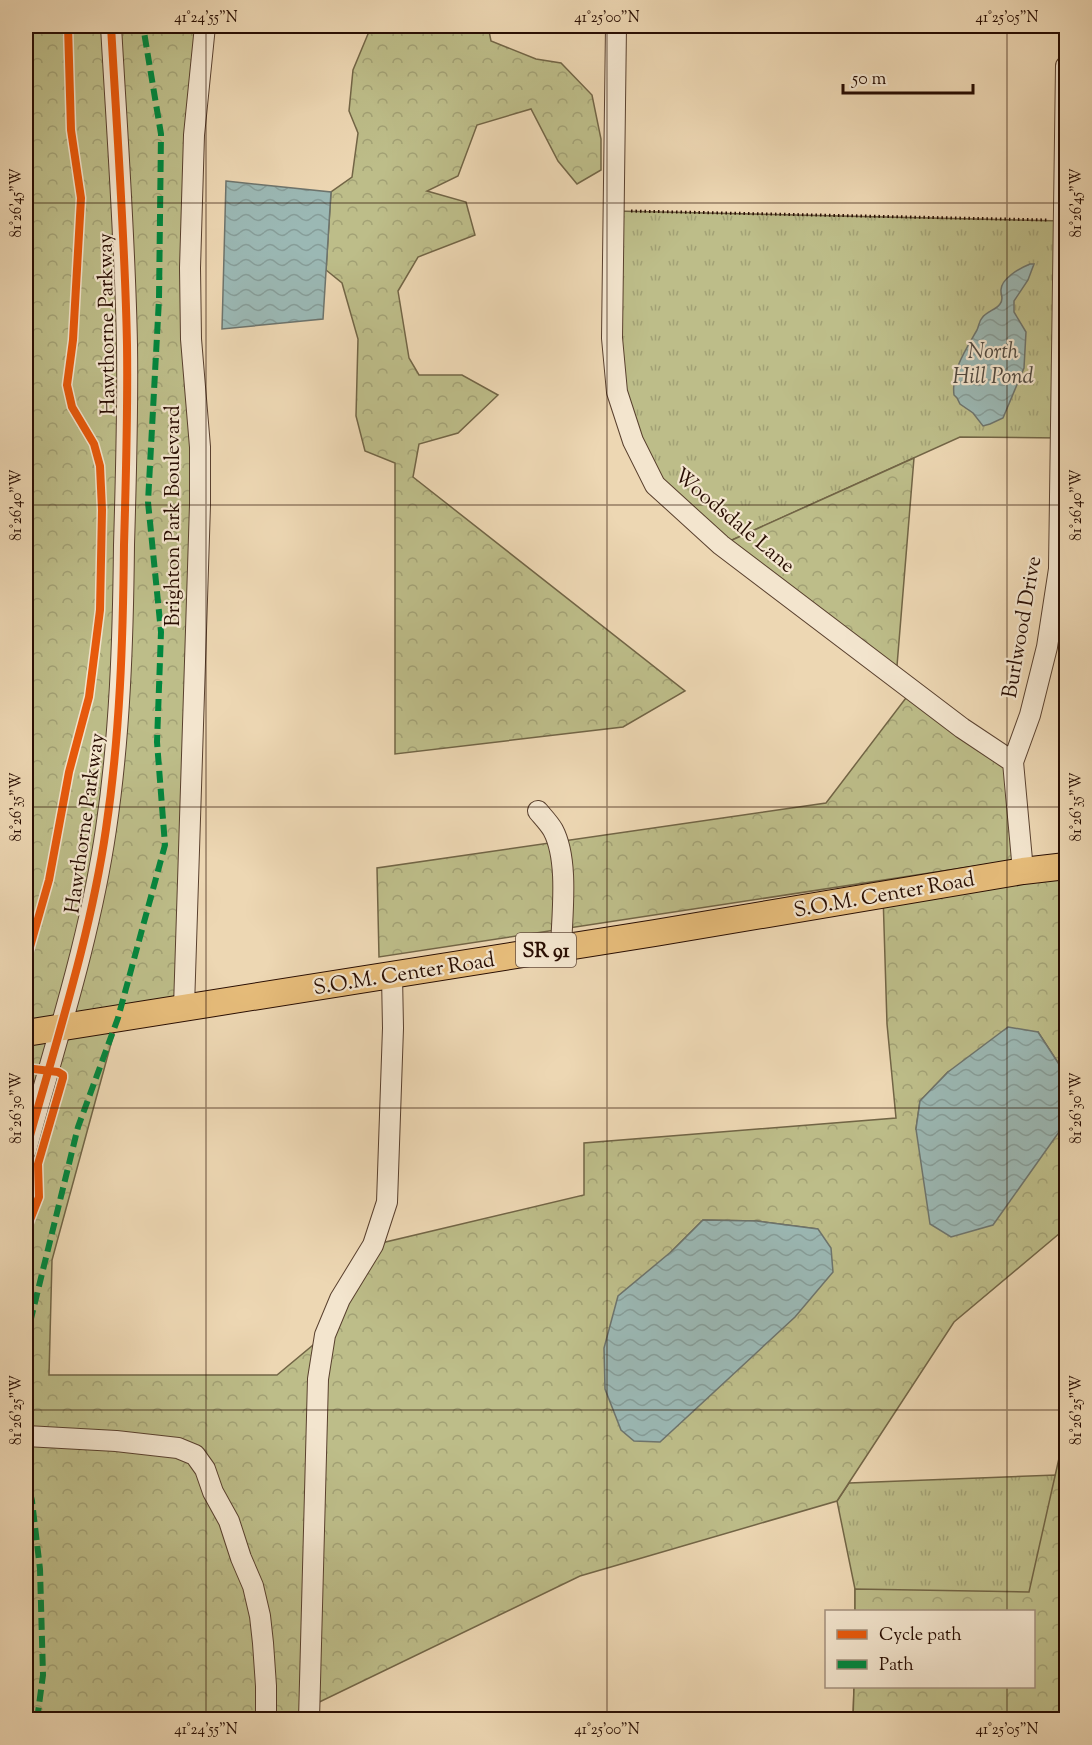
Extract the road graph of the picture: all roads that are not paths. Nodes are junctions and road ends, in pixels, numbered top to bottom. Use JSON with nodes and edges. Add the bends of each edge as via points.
{"nodes":[{"id":1,"x":111,"y":26,"type":"edge"},
{"id":2,"x":205,"y":26,"type":"edge"},
{"id":3,"x":616,"y":26,"type":"edge"},
{"id":4,"x":1066,"y":66,"type":"edge"},
{"id":5,"x":1013,"y":762,"type":"junction"},
{"id":6,"x":538,"y":811,"type":"dead end"},
{"id":7,"x":1066,"y":866,"type":"edge"},
{"id":8,"x":1023,"y":871,"type":"junction"},
{"id":9,"x":561,"y":948,"type":"junction"},
{"id":10,"x":392,"y":975,"type":"junction"},
{"id":11,"x":184,"y":1007,"type":"junction"},
{"id":12,"x":61,"y":1027,"type":"junction"},
{"id":13,"x":26,"y":1033,"type":"edge"},
{"id":14,"x":26,"y":1150,"type":"edge"},
{"id":15,"x":26,"y":1436,"type":"edge"},
{"id":16,"x":266,"y":1719,"type":"edge"},
{"id":17,"x":309,"y":1719,"type":"edge"}],
"edges":[{"from":1,"to":12,"type":"street","name":"Hawthorne Parkway","via":[[127,345],[122,635],[106,829],[82,951]]},
{"from":2,"to":11,"type":"street","name":"Brighton Park Boulevard","via":[[194,135],[190,268],[200,505]]},
{"from":3,"to":5,"type":"street","name":"Woodsdale Lane","via":[[612,338],[617,392],[633,441],[655,485],[721,545],[962,728]]},
{"from":4,"to":5,"type":"street","name":"Burlwood Drive","via":[[1059,569],[1047,647]]},
{"from":5,"to":8,"type":"street"},
{"from":6,"to":9,"type":"street","via":[[552,829],[558,846],[562,871]]},
{"from":7,"to":8,"type":"main road","name":"S.O.M. Center Road","number":"SR 91"},
{"from":8,"to":9,"type":"main road","name":"S.O.M. Center Road","number":"SR 91"},
{"from":9,"to":10,"type":"main road","name":"S.O.M. Center Road","number":"SR 91"},
{"from":10,"to":11,"type":"main road","name":"S.O.M. Center Road","number":"SR 91"},
{"from":10,"to":17,"type":"street","via":[[387,1202],[373,1245],[340,1299],[325,1335],[318,1379]]},
{"from":11,"to":12,"type":"main road","name":"S.O.M. Center Road","number":"SR 91"},
{"from":12,"to":13,"type":"main road","name":"S.O.M. Center Road","number":"SR 91"},
{"from":12,"to":14,"type":"street","name":"Hawthorne Parkway"},
{"from":15,"to":16,"type":"street","via":[[116,1441],[178,1448],[195,1455],[229,1521],[253,1586],[263,1643]]}]}
